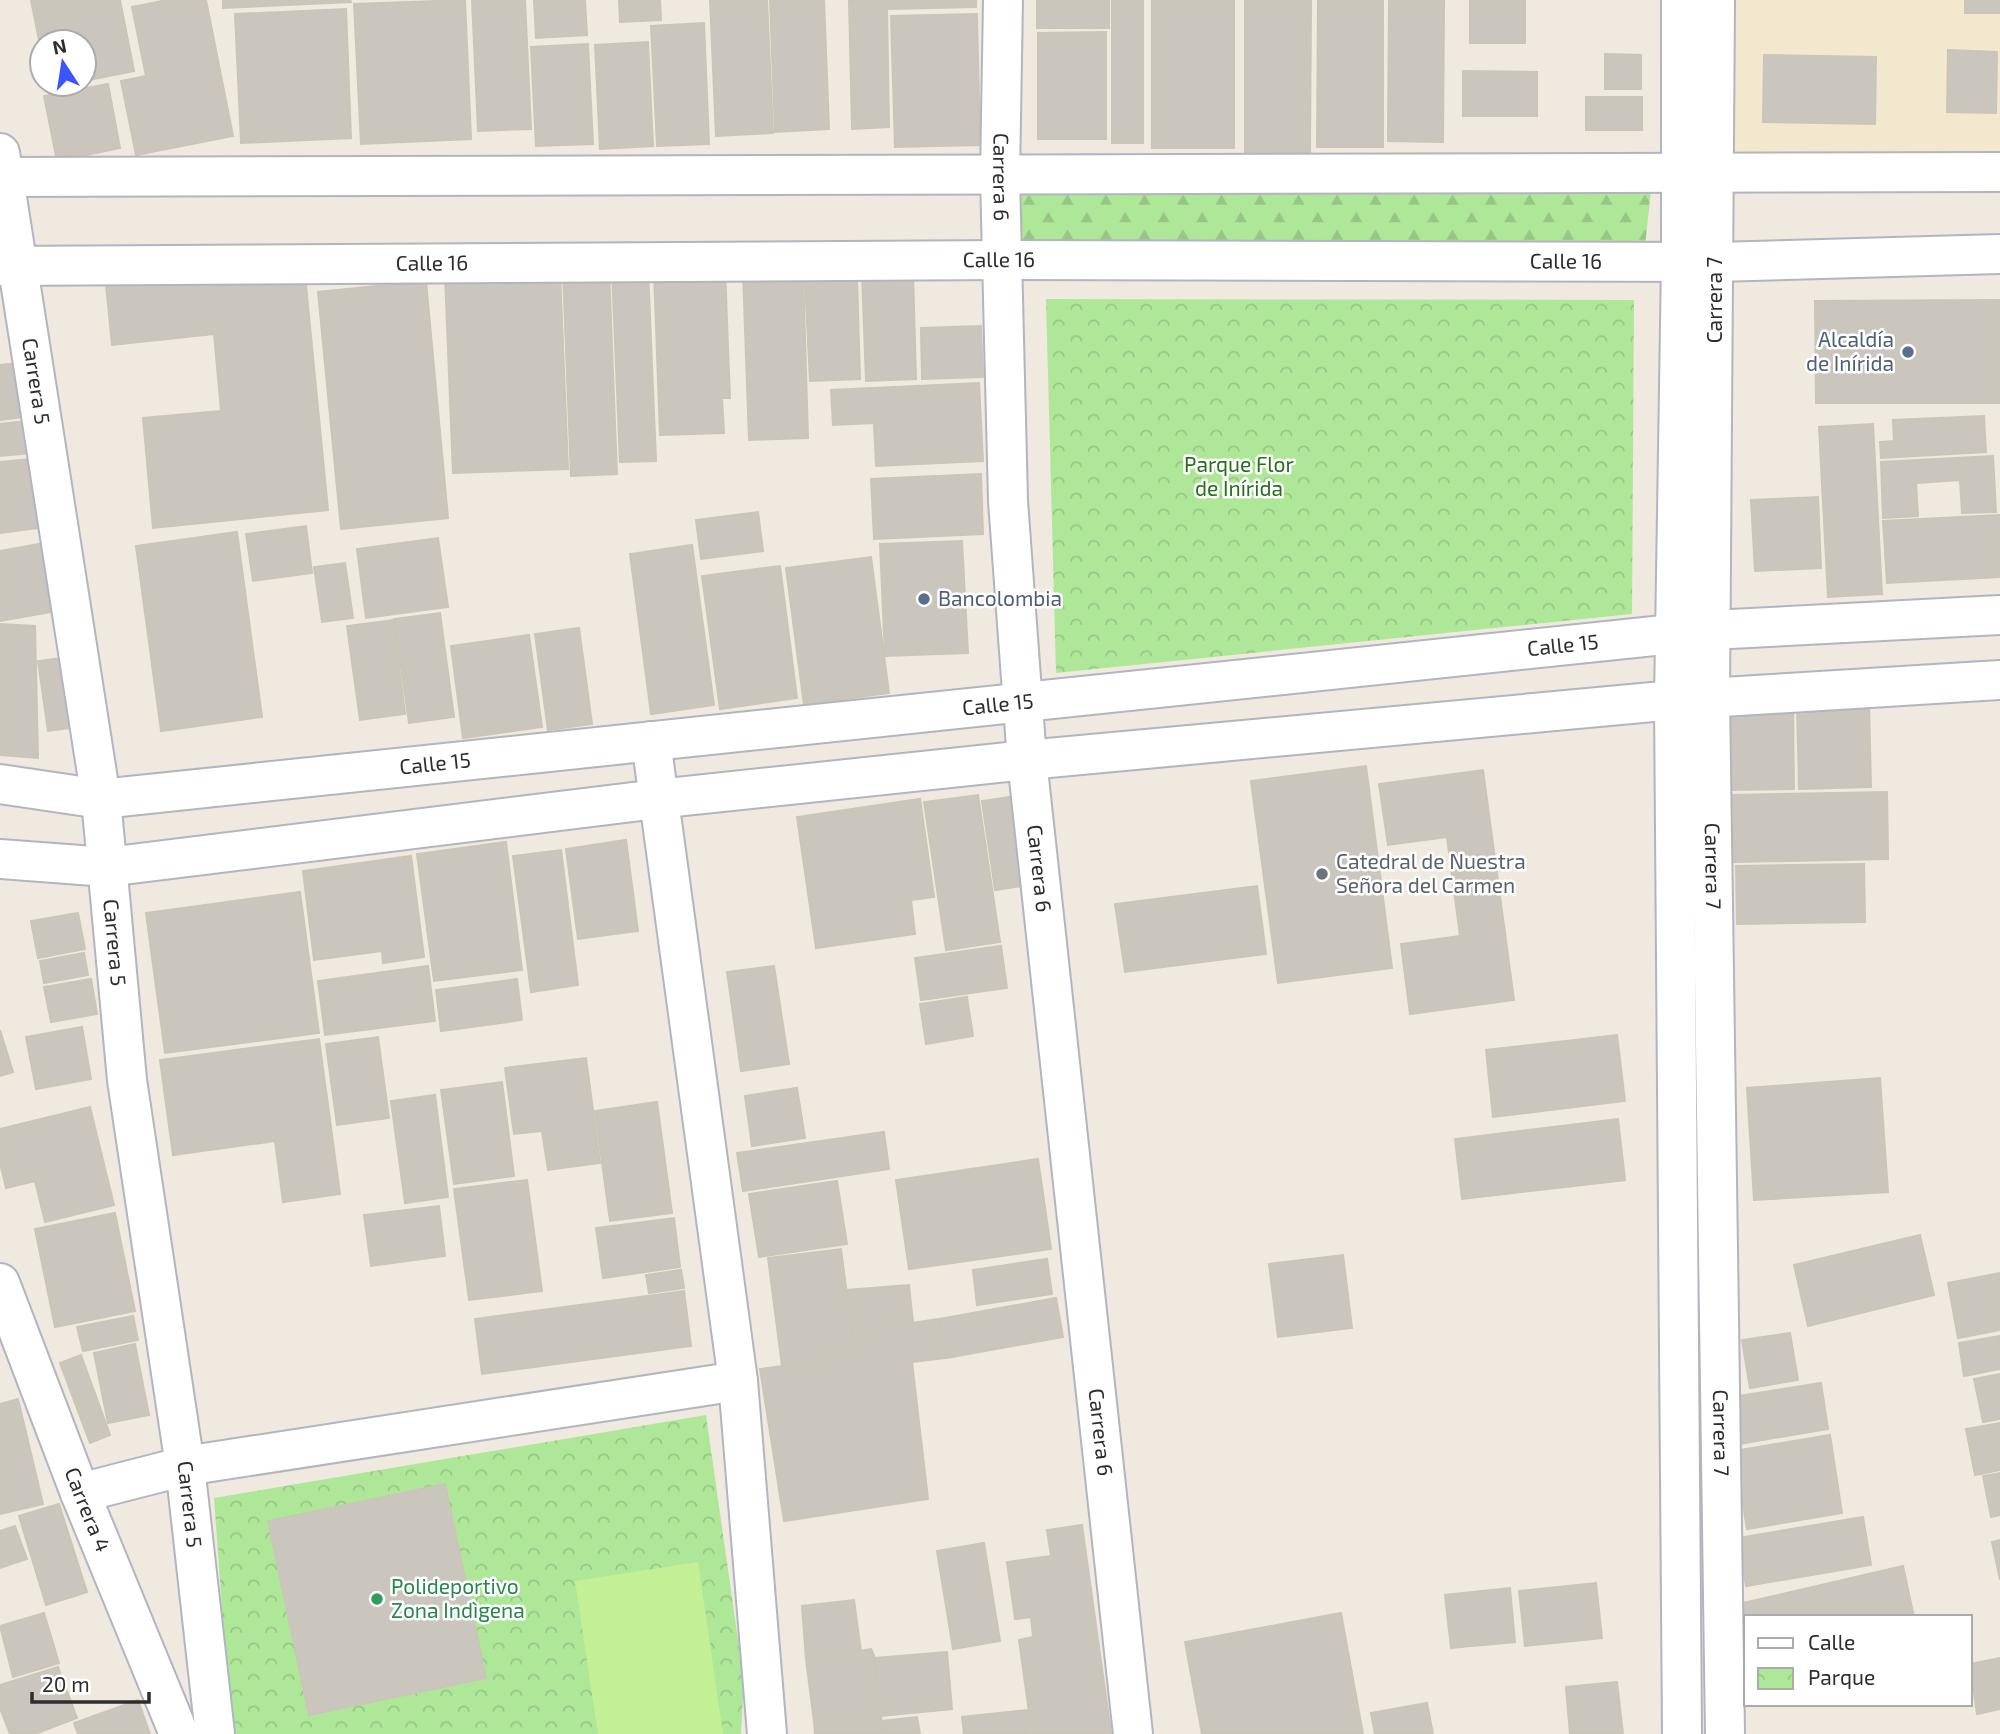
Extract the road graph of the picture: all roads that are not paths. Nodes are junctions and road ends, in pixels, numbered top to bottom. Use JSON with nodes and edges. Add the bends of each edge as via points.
{"nodes":[{"id":1,"x":1003,"y":0,"type":"edge"},
{"id":2,"x":1681,"y":0,"type":"edge"},
{"id":3,"x":1715,"y":0,"type":"edge"},
{"id":4,"x":1,"y":169,"type":"edge"},
{"id":5,"x":2000,"y":172,"type":"edge"},
{"id":6,"x":1699,"y":173,"type":"junction"},
{"id":7,"x":1000,"y":176,"type":"junction"},
{"id":8,"x":2000,"y":254,"type":"edge"},
{"id":9,"x":1004,"y":260,"type":"junction"},
{"id":10,"x":1698,"y":262,"type":"junction"},
{"id":11,"x":9,"y":265,"type":"edge"},
{"id":12,"x":2000,"y":615,"type":"edge"},
{"id":13,"x":1693,"y":632,"type":"junction"},
{"id":14,"x":2000,"y":680,"type":"edge"},
{"id":15,"x":1692,"y":699,"type":"junction"},
{"id":16,"x":1023,"y":702,"type":"junction"},
{"id":17,"x":651,"y":741,"type":"junction"},
{"id":18,"x":1027,"y":760,"type":"junction"},
{"id":19,"x":0,"y":784,"type":"edge"},
{"id":20,"x":101,"y":799,"type":"junction"},
{"id":21,"x":657,"y":799,"type":"junction"},
{"id":22,"x":0,"y":859,"type":"edge"},
{"id":23,"x":107,"y":867,"type":"junction"},
{"id":24,"x":0,"y":1283,"type":"edge"},
{"id":25,"x":738,"y":1381,"type":"junction"},
{"id":26,"x":185,"y":1466,"type":"junction"},
{"id":27,"x":80,"y":1493,"type":"junction"},
{"id":28,"x":179,"y":1734,"type":"edge"},
{"id":29,"x":215,"y":1734,"type":"edge"},
{"id":30,"x":767,"y":1734,"type":"edge"},
{"id":31,"x":1133,"y":1734,"type":"edge"},
{"id":32,"x":1682,"y":1734,"type":"edge"},
{"id":33,"x":1725,"y":1734,"type":"edge"}],
"edges":[{"from":1,"to":7,"type":"street","name":"Carrera 6"},
{"from":2,"to":6,"type":"street","name":"Carrera 7"},
{"from":3,"to":6,"type":"street","name":"Carrera 7"},
{"from":4,"to":7,"type":"street"},
{"from":4,"to":11,"type":"street","name":"Carrera 5"},
{"from":5,"to":6,"type":"street"},
{"from":6,"to":7,"type":"street"},
{"from":6,"to":10,"type":"street","name":"Carrera 7"},
{"from":7,"to":9,"type":"street","name":"Carrera 6"},
{"from":8,"to":10,"type":"street","name":"Calle 16"},
{"from":9,"to":10,"type":"street","name":"Calle 16"},
{"from":9,"to":11,"type":"street","name":"Calle 16"},
{"from":9,"to":16,"type":"street","name":"Carrera 6","via":[[1009,501]]},
{"from":10,"to":13,"type":"street","name":"Carrera 7"},
{"from":11,"to":20,"type":"street","name":"Carrera 5"},
{"from":12,"to":13,"type":"street","name":"Calle 15"},
{"from":13,"to":15,"type":"street","name":"Carrera 7"},
{"from":13,"to":16,"type":"street","name":"Calle 15"},
{"from":14,"to":15,"type":"street"},
{"from":15,"to":18,"type":"street"},
{"from":15,"to":32,"type":"street","name":"Carrera 7"},
{"from":15,"to":33,"type":"street","name":"Carrera 7"},
{"from":16,"to":17,"type":"street","name":"Calle 15"},
{"from":16,"to":18,"type":"street","name":"Carrera 6"},
{"from":17,"to":20,"type":"street","name":"Calle 15"},
{"from":17,"to":21,"type":"street"},
{"from":18,"to":21,"type":"street"},
{"from":18,"to":31,"type":"street","name":"Carrera 6"},
{"from":19,"to":20,"type":"street","name":"Calle 15"},
{"from":20,"to":23,"type":"street","name":"Carrera 5"},
{"from":21,"to":23,"type":"street"},
{"from":21,"to":25,"type":"street"},
{"from":22,"to":23,"type":"street"},
{"from":23,"to":26,"type":"street","name":"Carrera 5","via":[[127,1080]]},
{"from":24,"to":27,"type":"street","name":"Carrera 4"},
{"from":25,"to":26,"type":"street"},
{"from":25,"to":30,"type":"street"},
{"from":26,"to":27,"type":"street"},
{"from":26,"to":29,"type":"street","name":"Carrera 5"},
{"from":27,"to":28,"type":"street","name":"Carrera 4"}]}
